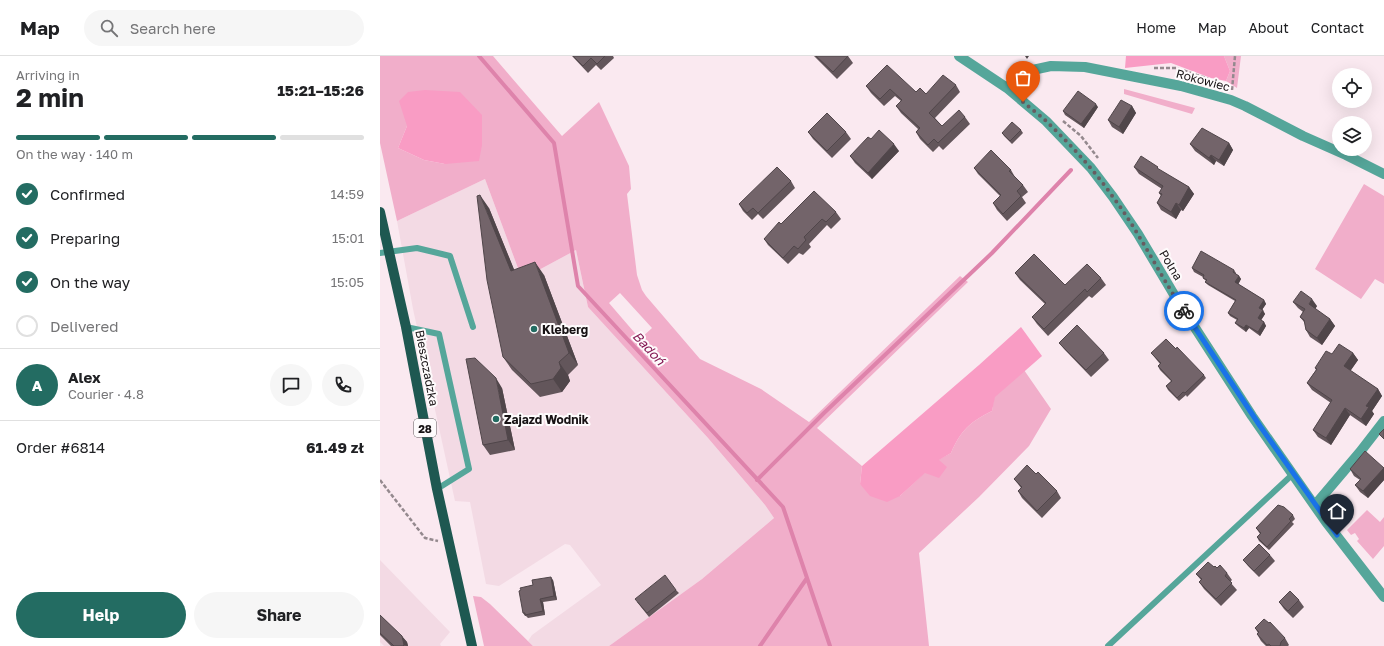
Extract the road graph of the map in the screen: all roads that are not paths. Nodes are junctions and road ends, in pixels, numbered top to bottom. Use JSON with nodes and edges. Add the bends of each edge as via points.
{"nodes":[{"id":1,"x":959,"y":56,"type":"edge"},
{"id":2,"x":1007,"y":88,"type":"junction"},
{"id":3,"x":1384,"y":174,"type":"edge"},
{"id":4,"x":380,"y":212,"type":"edge"},
{"id":5,"x":384,"y":253,"type":"edge"},
{"id":6,"x":406,"y":327,"type":"junction"},
{"id":7,"x":473,"y":327,"type":"dead end"},
{"id":8,"x":1384,"y":421,"type":"edge"},
{"id":9,"x":1293,"y":474,"type":"junction"},
{"id":10,"x":437,"y":489,"type":"junction"},
{"id":11,"x":1315,"y":505,"type":"junction"},
{"id":12,"x":1384,"y":597,"type":"edge"},
{"id":13,"x":472,"y":646,"type":"edge"},
{"id":14,"x":1108,"y":646,"type":"edge"}],
"edges":[{"from":1,"to":2,"type":"street","name":"Polna"},
{"from":2,"to":3,"type":"street","name":"Rokowiec","via":[[1028,71],[1051,66],[1085,67],[1181,86],[1245,106]]},
{"from":2,"to":9,"type":"street","name":"Polna","via":[[1046,121],[1091,168],[1113,197],[1179,303]]},
{"from":4,"to":5,"type":"main road","name":"Bieszczadzka","number":"28"},
{"from":5,"to":6,"type":"main road","name":"Bieszczadzka","number":"28"},
{"from":5,"to":7,"type":"lane","via":[[417,248],[450,256]]},
{"from":6,"to":10,"type":"main road","name":"Bieszczadzka","number":"28"},
{"from":6,"to":10,"type":"lane","via":[[439,334],[470,469]]},
{"from":8,"to":11,"type":"street"},
{"from":9,"to":11,"type":"street","name":"Polna"},
{"from":9,"to":14,"type":"lane"},
{"from":10,"to":13,"type":"main road","name":"Bieszczadzka","number":"28"},
{"from":11,"to":12,"type":"street","name":"Polna"}]}
